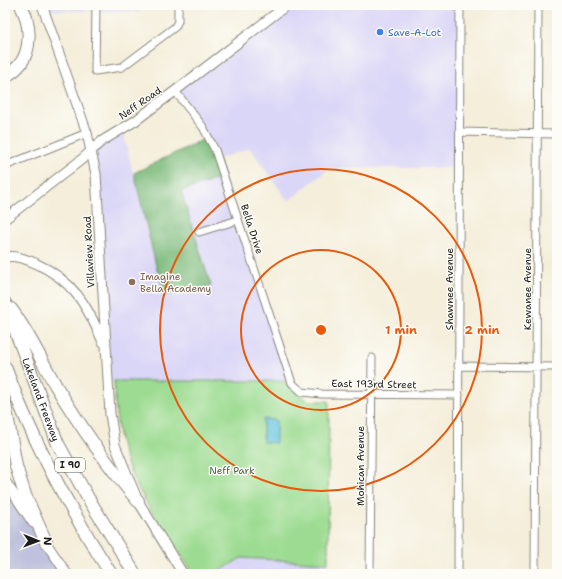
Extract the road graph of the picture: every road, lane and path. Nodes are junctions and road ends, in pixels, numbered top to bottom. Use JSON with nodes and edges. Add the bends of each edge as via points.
{"nodes":[{"id":1,"x":21,"y":5,"type":"edge"},
{"id":2,"x":42,"y":5,"type":"edge"},
{"id":3,"x":96,"y":5,"type":"edge"},
{"id":4,"x":178,"y":5,"type":"edge"},
{"id":5,"x":287,"y":5,"type":"edge"},
{"id":6,"x":460,"y":5,"type":"edge"},
{"id":7,"x":538,"y":5,"type":"edge"},
{"id":8,"x":5,"y":76,"type":"edge"},
{"id":9,"x":175,"y":91,"type":"junction"},
{"id":10,"x":87,"y":132,"type":"junction"},
{"id":11,"x":460,"y":132,"type":"junction"},
{"id":12,"x":537,"y":134,"type":"junction"},
{"id":13,"x":557,"y":134,"type":"edge"},
{"id":14,"x":92,"y":150,"type":"junction"},
{"id":15,"x":5,"y":166,"type":"edge"},
{"id":16,"x":5,"y":218,"type":"edge"},
{"id":17,"x":238,"y":220,"type":"junction"},
{"id":18,"x":199,"y":232,"type":"dead end"},
{"id":19,"x":5,"y":257,"type":"edge"},
{"id":20,"x":5,"y":303,"type":"edge"},
{"id":21,"x":106,"y":348,"type":"junction"},
{"id":22,"x":372,"y":358,"type":"dead end"},
{"id":23,"x":458,"y":366,"type":"junction"},
{"id":24,"x":5,"y":367,"type":"edge"},
{"id":25,"x":537,"y":367,"type":"junction"},
{"id":26,"x":557,"y":367,"type":"edge"},
{"id":27,"x":292,"y":382,"type":"joint"},
{"id":28,"x":370,"y":395,"type":"junction"},
{"id":29,"x":458,"y":395,"type":"junction"},
{"id":30,"x":5,"y":404,"type":"edge"},
{"id":31,"x":5,"y":481,"type":"edge"},
{"id":32,"x":138,"y":501,"type":"junction"},
{"id":33,"x":46,"y":542,"type":"junction"},
{"id":34,"x":67,"y":574,"type":"edge"},
{"id":35,"x":111,"y":574,"type":"edge"},
{"id":36,"x":135,"y":574,"type":"edge"},
{"id":37,"x":183,"y":574,"type":"edge"},
{"id":38,"x":370,"y":574,"type":"edge"},
{"id":39,"x":458,"y":574,"type":"edge"},
{"id":40,"x":535,"y":574,"type":"edge"}],
"edges":[{"from":1,"to":8,"type":"highway","via":[[26,15],[29,44],[18,67]]},
{"from":2,"to":10,"type":"street","name":"Villaview Road"},
{"from":3,"to":4,"type":"street","via":[[95,72],[122,67],[175,27],[178,21]]},
{"from":5,"to":9,"type":"street","name":"Neff Road"},
{"from":6,"to":11,"type":"street","name":"Shawnee Avenue"},
{"from":7,"to":12,"type":"street","name":"Kewanee Avenue"},
{"from":9,"to":14,"type":"street","name":"Neff Road"},
{"from":9,"to":17,"type":"street","name":"Bella Drive","via":[[202,127],[215,150]]},
{"from":10,"to":14,"type":"street","name":"Villaview Road"},
{"from":10,"to":15,"type":"street"},
{"from":11,"to":12,"type":"street"},
{"from":11,"to":23,"type":"street","name":"Shawnee Avenue"},
{"from":12,"to":13,"type":"street"},
{"from":12,"to":25,"type":"street","name":"Kewanee Avenue"},
{"from":14,"to":16,"type":"street","name":"Neff Road"},
{"from":14,"to":21,"type":"street","name":"Villaview Road","via":[[96,174]]},
{"from":17,"to":18,"type":"street"},
{"from":17,"to":27,"type":"street","name":"Bella Drive"},
{"from":19,"to":21,"type":"street","via":[[26,259],[50,270],[71,287],[89,311]]},
{"from":20,"to":32,"type":"highway","via":[[22,324],[57,386],[119,479]]},
{"from":20,"to":36,"type":"highway","name":"Lakeland Freeway","number":"I 90","via":[[58,444]]},
{"from":21,"to":32,"type":"street","name":"Villaview Road","via":[[110,414],[115,445]]},
{"from":22,"to":28,"type":"street","name":"Mohican Avenue"},
{"from":23,"to":25,"type":"street"},
{"from":23,"to":29,"type":"street","name":"Shawnee Avenue"},
{"from":24,"to":35,"type":"highway","name":"Lakeland Freeway","number":"I 90","via":[[38,445]]},
{"from":25,"to":26,"type":"street"},
{"from":25,"to":40,"type":"street","name":"Kewanee Avenue"},
{"from":27,"to":28,"type":"street","name":"East 193rd Street","via":[[302,392]]},
{"from":28,"to":29,"type":"street","name":"East 193rd Street"},
{"from":28,"to":38,"type":"street","name":"Mohican Avenue"},
{"from":29,"to":39,"type":"street","name":"Shawnee Avenue"},
{"from":30,"to":33,"type":"highway","via":[[16,466],[25,495]]},
{"from":31,"to":33,"type":"street"},
{"from":32,"to":37,"type":"street","name":"Villaview Road"},
{"from":33,"to":34,"type":"street"}]}
